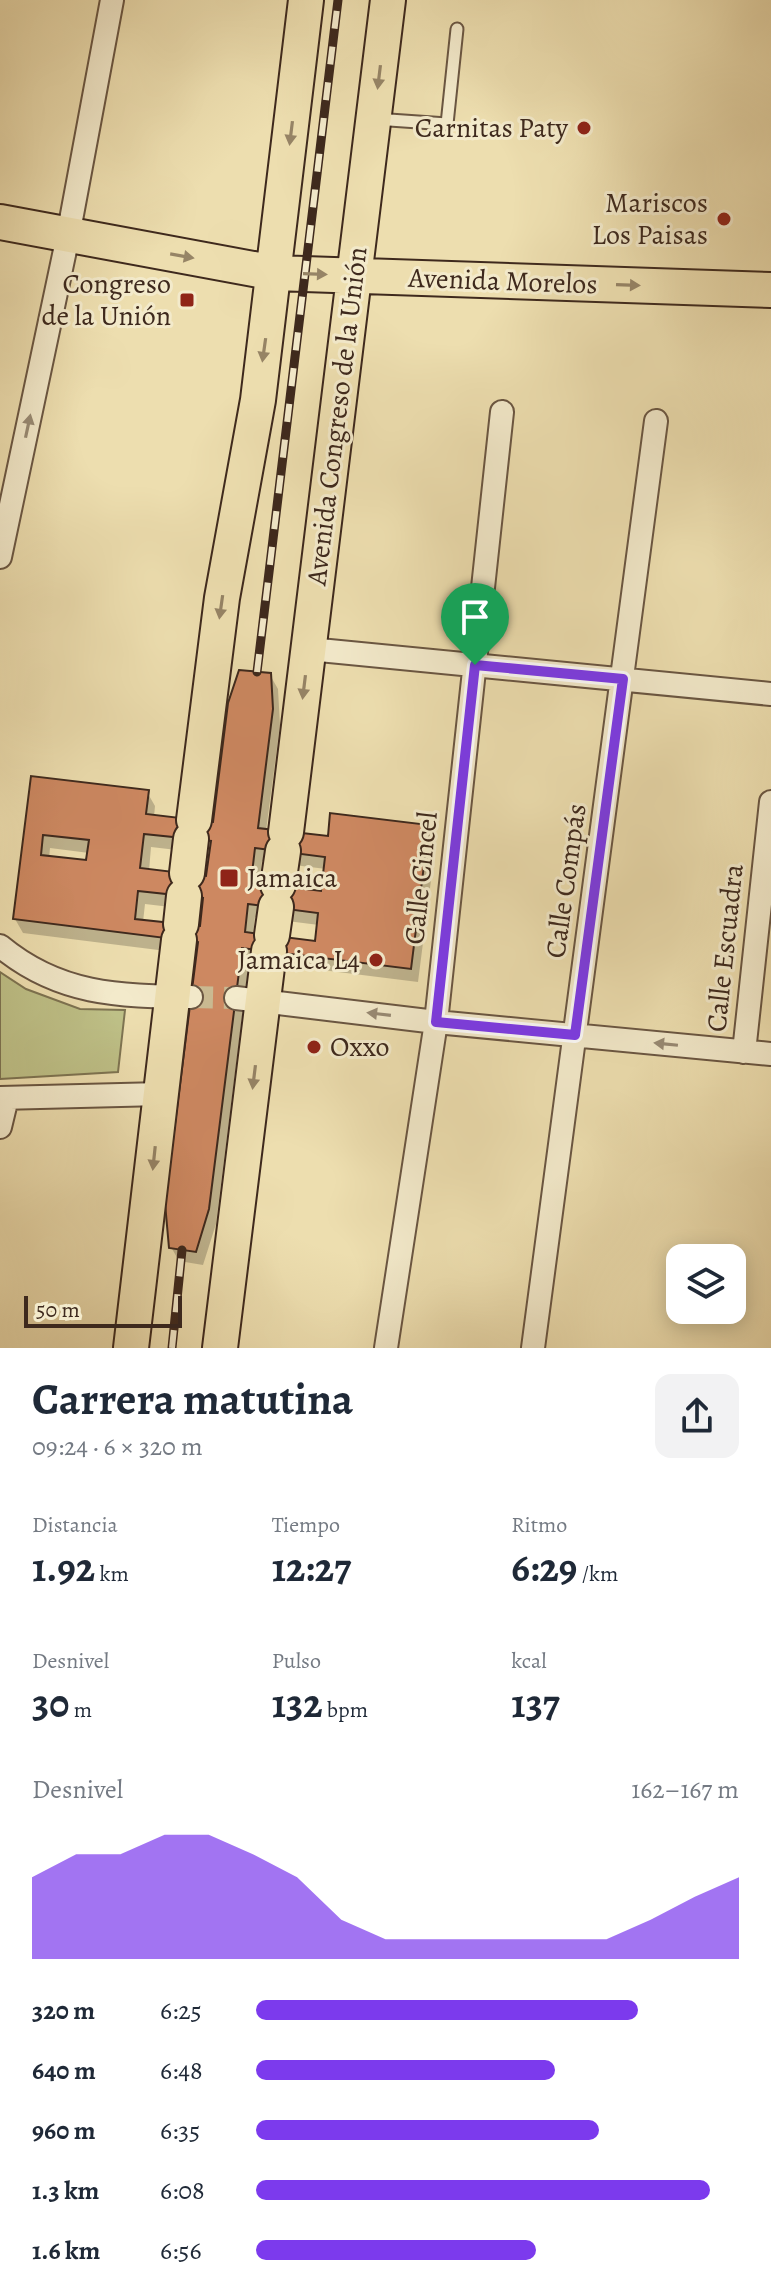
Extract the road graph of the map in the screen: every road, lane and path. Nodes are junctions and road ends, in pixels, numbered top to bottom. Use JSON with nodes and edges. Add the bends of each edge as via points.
{"nodes":[{"id":1,"x":112,"y":0,"type":"edge"},
{"id":2,"x":306,"y":0,"type":"edge"},
{"id":3,"x":388,"y":0,"type":"edge"},
{"id":4,"x":457,"y":29,"type":"dead end"},
{"id":5,"x":374,"y":119,"type":"junction"},
{"id":6,"x":0,"y":222,"type":"edge"},
{"id":7,"x":65,"y":249,"type":"junction"},
{"id":8,"x":275,"y":273,"type":"junction"},
{"id":9,"x":354,"y":276,"type":"junction"},
{"id":10,"x":771,"y":290,"type":"edge"},
{"id":11,"x":502,"y":412,"type":"dead end"},
{"id":12,"x":656,"y":421,"type":"dead end"},
{"id":13,"x":0,"y":557,"type":"edge"},
{"id":14,"x":309,"y":649,"type":"junction"},
{"id":15,"x":475,"y":665,"type":"junction"},
{"id":16,"x":623,"y":679,"type":"junction"},
{"id":17,"x":771,"y":694,"type":"edge"},
{"id":18,"x":771,"y":802,"type":"edge"},
{"id":19,"x":0,"y":946,"type":"edge"},
{"id":20,"x":182,"y":997,"type":"junction"},
{"id":21,"x":250,"y":998,"type":"junction"},
{"id":22,"x":436,"y":1022,"type":"junction"},
{"id":23,"x":575,"y":1035,"type":"junction"},
{"id":24,"x":744,"y":1052,"type":"junction"},
{"id":25,"x":771,"y":1054,"type":"edge"},
{"id":26,"x":161,"y":1094,"type":"junction"},
{"id":27,"x":4,"y":1098,"type":"edge"},
{"id":28,"x":0,"y":1127,"type":"edge"},
{"id":29,"x":131,"y":1348,"type":"edge"},
{"id":30,"x":220,"y":1348,"type":"edge"},
{"id":31,"x":386,"y":1348,"type":"edge"},
{"id":32,"x":533,"y":1348,"type":"edge"}],
"edges":[{"from":1,"to":7,"type":"street"},
{"from":2,"to":8,"type":"main road","one_way":true},
{"from":3,"to":5,"type":"main road","name":"Avenida Congreso de la Unión","one_way":true},
{"from":4,"to":5,"type":"lane","via":[[447,124]]},
{"from":5,"to":9,"type":"main road","name":"Avenida Congreso de la Unión"},
{"from":6,"to":7,"type":"main road","name":"Avenida Morelos"},
{"from":7,"to":8,"type":"main road","name":"Avenida Morelos","one_way":true},
{"from":13,"to":7,"type":"street","one_way":true},
{"from":8,"to":9,"type":"main road","name":"Avenida Morelos","one_way":true},
{"from":8,"to":20,"type":"main road","one_way":true,"via":[[222,598],[183,909]]},
{"from":9,"to":10,"type":"main road","name":"Avenida Morelos","one_way":true},
{"from":9,"to":14,"type":"main road","name":"Avenida Congreso de la Unión"},
{"from":11,"to":15,"type":"street","name":"Calle Cincel"},
{"from":12,"to":16,"type":"street","name":"Calle Compás"},
{"from":14,"to":15,"type":"street"},
{"from":14,"to":21,"type":"main road","name":"Avenida Congreso de la Unión","one_way":true,"via":[[274,920]]},
{"from":15,"to":16,"type":"street"},
{"from":15,"to":22,"type":"street","name":"Calle Cincel"},
{"from":16,"to":17,"type":"street"},
{"from":16,"to":23,"type":"street","name":"Calle Compás"},
{"from":18,"to":24,"type":"street","name":"Calle Escuadra"},
{"from":19,"to":20,"type":"street","via":[[42,976],[79,989]]},
{"from":20,"to":26,"type":"main road"},
{"from":22,"to":21,"type":"street","one_way":true},
{"from":21,"to":30,"type":"main road","name":"Avenida Congreso de la Unión","one_way":true},
{"from":22,"to":23,"type":"street"},
{"from":22,"to":31,"type":"street","name":"Calle Cincel"},
{"from":24,"to":23,"type":"street","one_way":true},
{"from":23,"to":32,"type":"street","name":"Calle Compás"},
{"from":24,"to":25,"type":"street"},
{"from":26,"to":27,"type":"street"},
{"from":26,"to":29,"type":"main road","one_way":true},
{"from":27,"to":28,"type":"street"}]}
